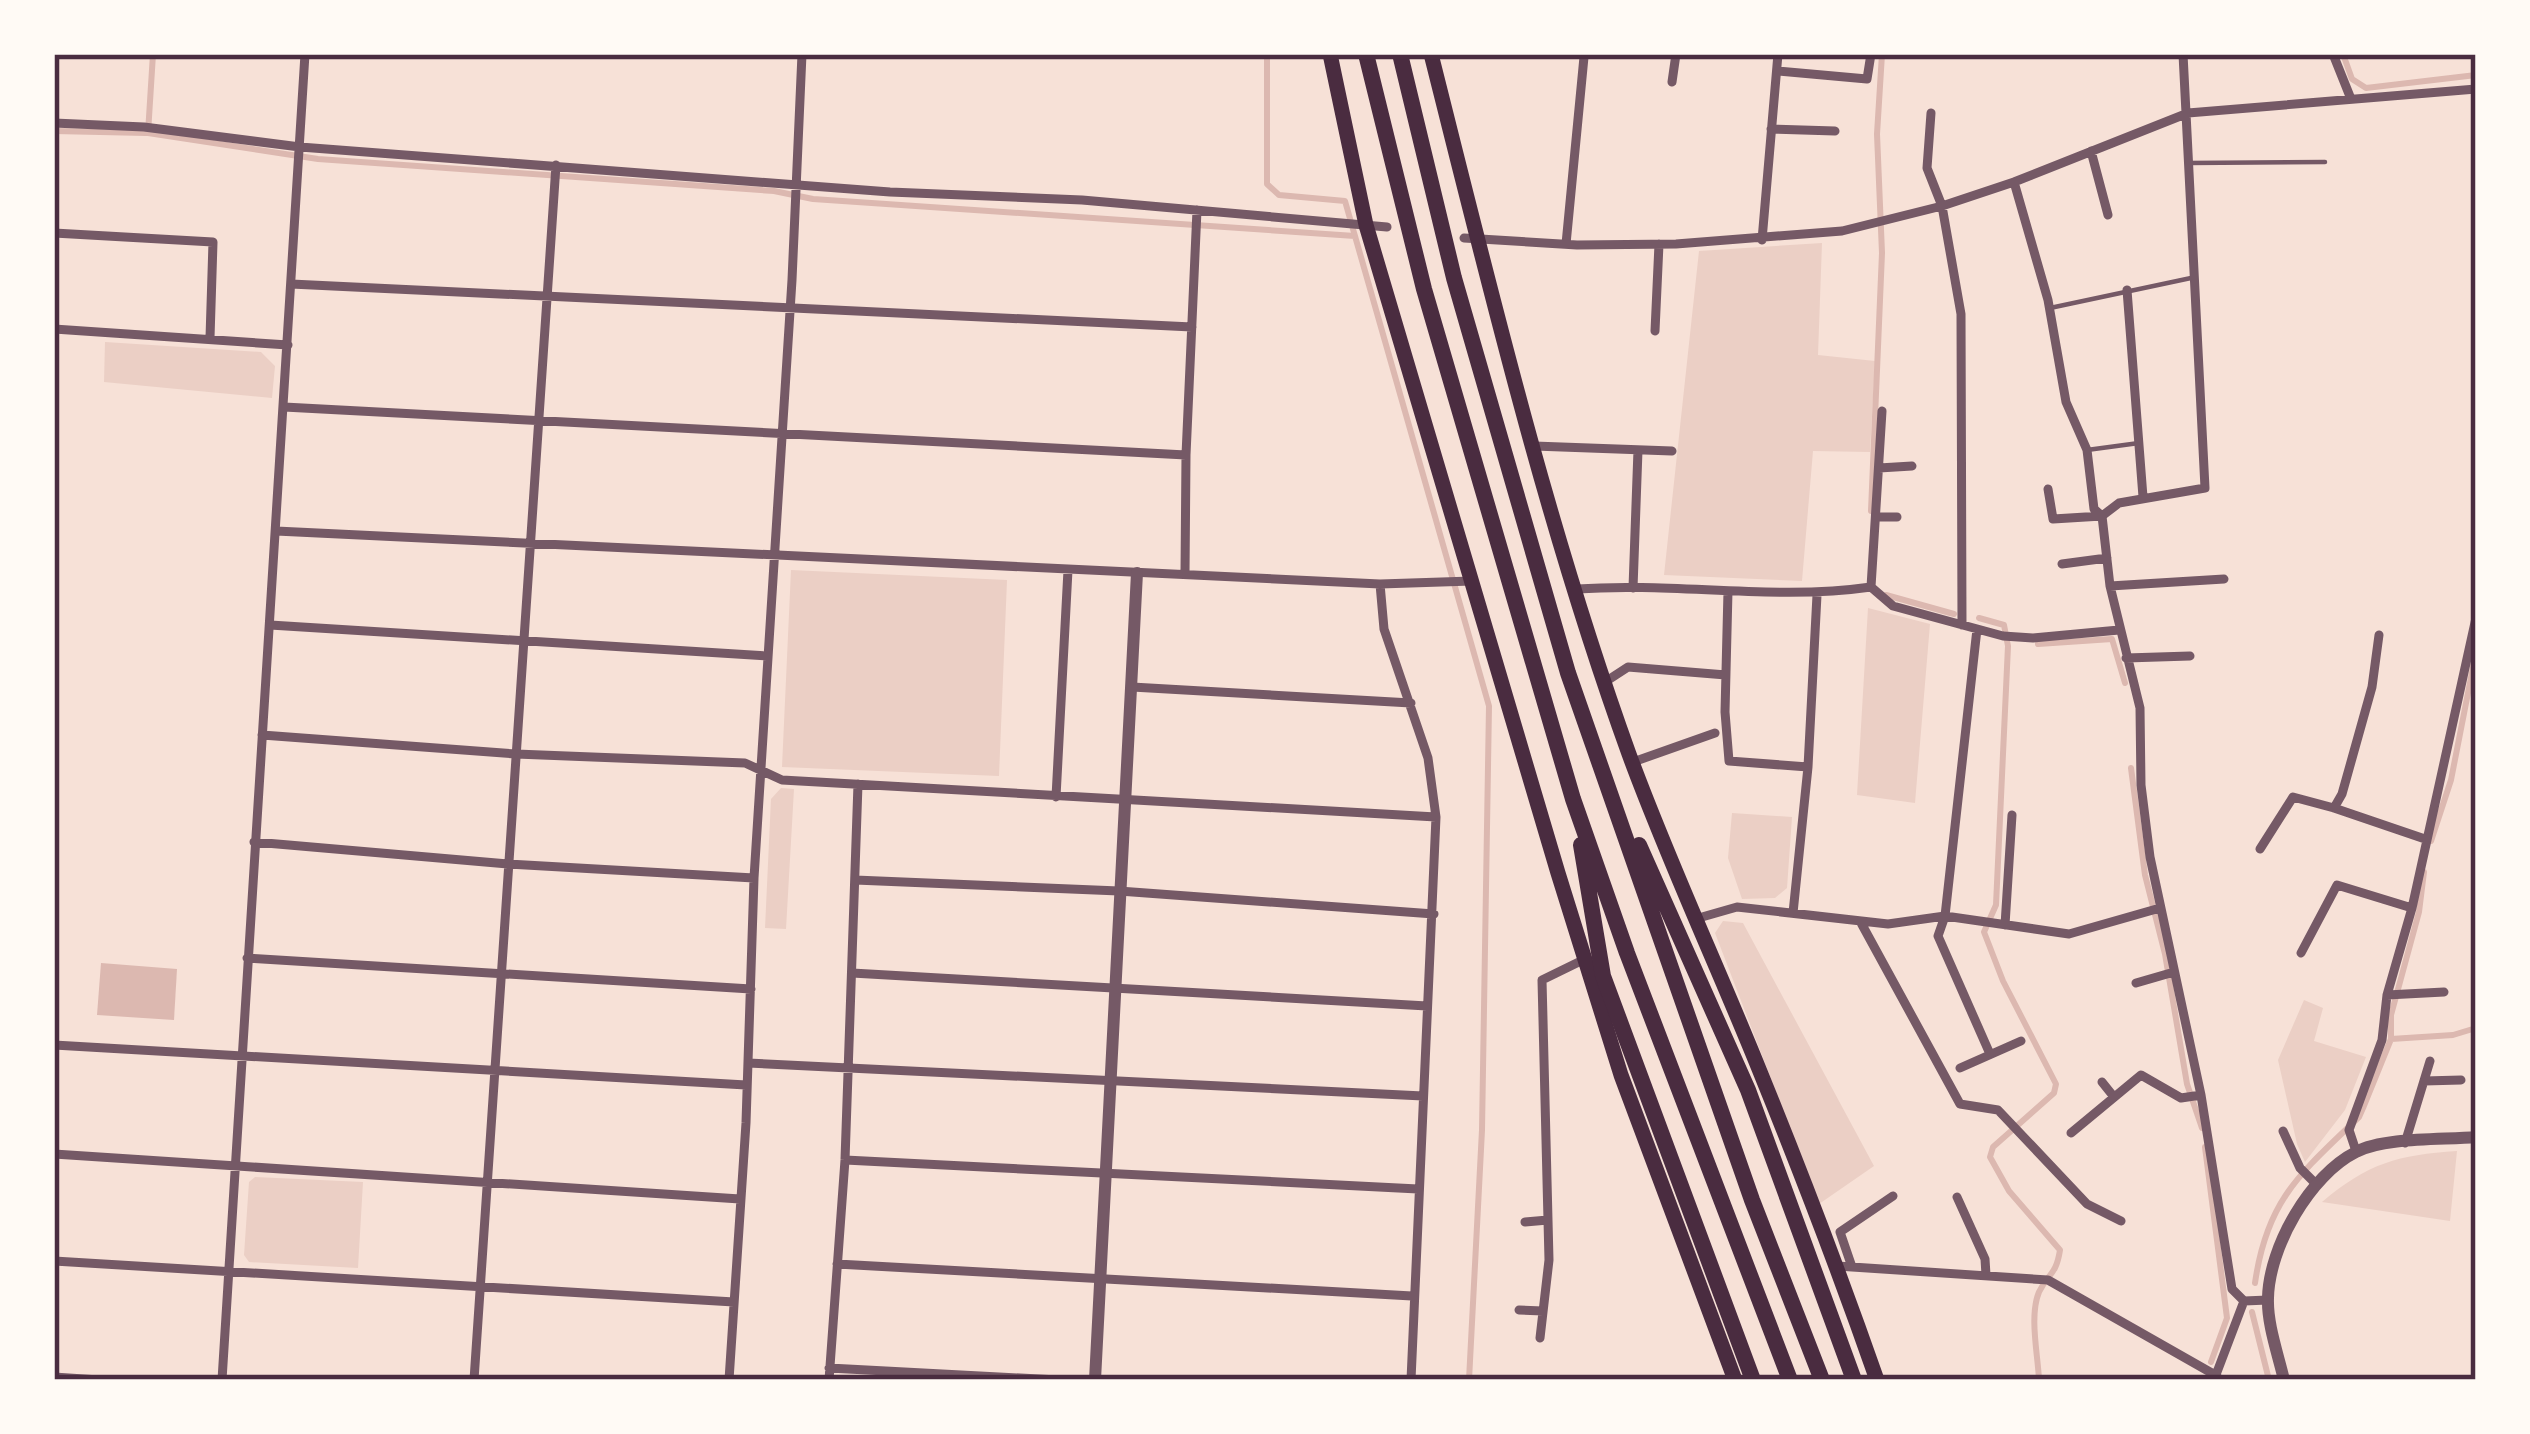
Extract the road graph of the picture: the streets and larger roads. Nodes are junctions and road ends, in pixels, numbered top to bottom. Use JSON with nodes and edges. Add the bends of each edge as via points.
{"nodes":[{"id":1,"x":305,"y":54,"type":"edge"},
{"id":2,"x":802,"y":54,"type":"edge"},
{"id":3,"x":1330,"y":54,"type":"edge"},
{"id":4,"x":1366,"y":54,"type":"edge"},
{"id":5,"x":1400,"y":54,"type":"edge"},
{"id":6,"x":1431,"y":54,"type":"edge"},
{"id":7,"x":1676,"y":54,"type":"edge"},
{"id":8,"x":1778,"y":54,"type":"edge"},
{"id":9,"x":1871,"y":54,"type":"edge"},
{"id":10,"x":2183,"y":54,"type":"edge"},
{"id":11,"x":2333,"y":54,"type":"edge"},
{"id":12,"x":1584,"y":57,"type":"dead end"},
{"id":13,"x":1777,"y":71,"type":"junction"},
{"id":14,"x":1672,"y":82,"type":"dead end"},
{"id":15,"x":2476,"y":89,"type":"edge"},
{"id":16,"x":2351,"y":99,"type":"junction"},
{"id":17,"x":1931,"y":113,"type":"dead end"},
{"id":18,"x":2188,"y":113,"type":"junction"},
{"id":19,"x":54,"y":124,"type":"edge"},
{"id":20,"x":1771,"y":129,"type":"junction"},
{"id":21,"x":1835,"y":131,"type":"dead end"},
{"id":22,"x":300,"y":147,"type":"junction"},
{"id":23,"x":2091,"y":151,"type":"junction"},
{"id":24,"x":556,"y":165,"type":"junction"},
{"id":25,"x":795,"y":182,"type":"junction"},
{"id":26,"x":2014,"y":182,"type":"junction"},
{"id":27,"x":1942,"y":206,"type":"junction"},
{"id":28,"x":1197,"y":211,"type":"junction"},
{"id":29,"x":2108,"y":215,"type":"dead end"},
{"id":30,"x":1365,"y":224,"type":"junction"},
{"id":31,"x":1387,"y":227,"type":"dead end"},
{"id":32,"x":54,"y":233,"type":"edge"},
{"id":33,"x":1471,"y":239,"type":"junction"},
{"id":34,"x":1762,"y":240,"type":"junction"},
{"id":35,"x":1566,"y":244,"type":"junction"},
{"id":36,"x":1659,"y":244,"type":"junction"},
{"id":37,"x":292,"y":284,"type":"junction"},
{"id":38,"x":2127,"y":290,"type":"road end"},
{"id":39,"x":544,"y":296,"type":"junction"},
{"id":40,"x":790,"y":307,"type":"junction"},
{"id":41,"x":1192,"y":327,"type":"junction"},
{"id":42,"x":54,"y":329,"type":"edge"},
{"id":43,"x":1655,"y":331,"type":"dead end"},
{"id":44,"x":210,"y":338,"type":"junction"},
{"id":45,"x":288,"y":345,"type":"junction"},
{"id":46,"x":284,"y":407,"type":"junction"},
{"id":47,"x":1882,"y":411,"type":"dead end"},
{"id":48,"x":537,"y":420,"type":"junction"},
{"id":49,"x":782,"y":431,"type":"junction"},
{"id":50,"x":1534,"y":446,"type":"junction"},
{"id":51,"x":1638,"y":450,"type":"junction"},
{"id":52,"x":1672,"y":451,"type":"dead end"},
{"id":53,"x":1186,"y":455,"type":"junction"},
{"id":54,"x":1912,"y":466,"type":"dead end"},
{"id":55,"x":1879,"y":468,"type":"junction"},
{"id":56,"x":2048,"y":489,"type":"dead end"},
{"id":57,"x":2143,"y":497,"type":"junction"},
{"id":58,"x":2102,"y":516,"type":"junction"},
{"id":59,"x":1876,"y":517,"type":"junction"},
{"id":60,"x":1898,"y":518,"type":"dead end"},
{"id":61,"x":276,"y":531,"type":"junction"},
{"id":62,"x":530,"y":546,"type":"junction"},
{"id":63,"x":772,"y":553,"type":"junction"},
{"id":64,"x":2107,"y":558,"type":"junction"},
{"id":65,"x":2062,"y":564,"type":"dead end"},
{"id":66,"x":1068,"y":570,"type":"junction"},
{"id":67,"x":1137,"y":573,"type":"junction"},
{"id":68,"x":1185,"y":574,"type":"junction"},
{"id":69,"x":2224,"y":579,"type":"dead end"},
{"id":70,"x":1467,"y":581,"type":"junction"},
{"id":71,"x":1380,"y":584,"type":"junction"},
{"id":72,"x":2110,"y":586,"type":"junction"},
{"id":73,"x":1633,"y":587,"type":"junction"},
{"id":74,"x":1871,"y":587,"type":"junction"},
{"id":75,"x":1577,"y":589,"type":"junction"},
{"id":76,"x":1728,"y":591,"type":"junction"},
{"id":77,"x":1817,"y":595,"type":"junction"},
{"id":78,"x":2476,"y":618,"type":"edge"},
{"id":79,"x":270,"y":625,"type":"junction"},
{"id":80,"x":1961,"y":625,"type":"junction"},
{"id":81,"x":1977,"y":629,"type":"junction"},
{"id":82,"x":2119,"y":630,"type":"junction"},
{"id":83,"x":2379,"y":635,"type":"dead end"},
{"id":84,"x":2474,"y":635,"type":"edge"},
{"id":85,"x":523,"y":642,"type":"junction"},
{"id":86,"x":766,"y":656,"type":"junction"},
{"id":87,"x":2190,"y":656,"type":"dead end"},
{"id":88,"x":2126,"y":658,"type":"junction"},
{"id":89,"x":1568,"y":673,"type":"junction"},
{"id":90,"x":1726,"y":675,"type":"junction"},
{"id":91,"x":1605,"y":682,"type":"junction"},
{"id":92,"x":1132,"y":687,"type":"junction"},
{"id":93,"x":1411,"y":703,"type":"junction"},
{"id":94,"x":1715,"y":733,"type":"dead end"},
{"id":95,"x":262,"y":735,"type":"junction"},
{"id":96,"x":516,"y":754,"type":"junction"},
{"id":97,"x":1633,"y":762,"type":"junction"},
{"id":98,"x":1808,"y":767,"type":"junction"},
{"id":99,"x":760,"y":770,"type":"junction"},
{"id":100,"x":858,"y":784,"type":"junction"},
{"id":101,"x":1056,"y":797,"type":"junction"},
{"id":102,"x":1573,"y":799,"type":"junction"},
{"id":103,"x":1125,"y":801,"type":"junction"},
{"id":104,"x":2334,"y":808,"type":"junction"},
{"id":105,"x":2012,"y":815,"type":"dead end"},
{"id":106,"x":1436,"y":817,"type":"junction"},
{"id":107,"x":2425,"y":839,"type":"junction"},
{"id":108,"x":254,"y":842,"type":"junction"},
{"id":109,"x":2260,"y":849,"type":"dead end"},
{"id":110,"x":508,"y":864,"type":"junction"},
{"id":111,"x":754,"y":878,"type":"junction"},
{"id":112,"x":855,"y":880,"type":"junction"},
{"id":113,"x":1119,"y":890,"type":"junction"},
{"id":114,"x":2160,"y":908,"type":"junction"},
{"id":115,"x":2411,"y":908,"type":"junction"},
{"id":116,"x":1793,"y":913,"type":"junction"},
{"id":117,"x":1434,"y":914,"type":"junction"},
{"id":118,"x":2301,"y":915,"type":"dead end"},
{"id":119,"x":1945,"y":916,"type":"junction"},
{"id":120,"x":1695,"y":919,"type":"junction"},
{"id":121,"x":1860,"y":921,"type":"junction"},
{"id":122,"x":2317,"y":923,"type":"junction"},
{"id":123,"x":2005,"y":925,"type":"junction"},
{"id":124,"x":2301,"y":953,"type":"dead end"},
{"id":125,"x":247,"y":958,"type":"junction"},
{"id":126,"x":1585,"y":959,"type":"junction"},
{"id":127,"x":2174,"y":972,"type":"junction"},
{"id":128,"x":501,"y":974,"type":"junction"},
{"id":129,"x":852,"y":974,"type":"junction"},
{"id":130,"x":2136,"y":983,"type":"dead end"},
{"id":131,"x":1115,"y":987,"type":"junction"},
{"id":132,"x":751,"y":989,"type":"junction"},
{"id":133,"x":2444,"y":992,"type":"dead end"},
{"id":134,"x":2389,"y":995,"type":"junction"},
{"id":135,"x":1427,"y":1006,"type":"junction"},
{"id":136,"x":2021,"y":1041,"type":"dead end"},
{"id":137,"x":54,"y":1045,"type":"edge"},
{"id":138,"x":241,"y":1054,"type":"junction"},
{"id":139,"x":1990,"y":1054,"type":"junction"},
{"id":140,"x":2430,"y":1060,"type":"dead end"},
{"id":141,"x":748,"y":1063,"type":"junction"},
{"id":142,"x":846,"y":1068,"type":"junction"},
{"id":143,"x":1960,"y":1068,"type":"dead end"},
{"id":144,"x":494,"y":1073,"type":"junction"},
{"id":145,"x":2461,"y":1080,"type":"dead end"},
{"id":146,"x":1113,"y":1082,"type":"junction"},
{"id":147,"x":2102,"y":1082,"type":"dead end"},
{"id":148,"x":2424,"y":1082,"type":"junction"},
{"id":149,"x":746,"y":1085,"type":"junction"},
{"id":150,"x":2201,"y":1095,"type":"junction"},
{"id":151,"x":1424,"y":1096,"type":"junction"},
{"id":152,"x":2114,"y":1097,"type":"junction"},
{"id":153,"x":2084,"y":1123,"type":"junction"},
{"id":154,"x":2283,"y":1131,"type":"dead end"},
{"id":155,"x":2072,"y":1133,"type":"dead end"},
{"id":156,"x":2095,"y":1137,"type":"dead end"},
{"id":157,"x":2476,"y":1137,"type":"edge"},
{"id":158,"x":2405,"y":1143,"type":"junction"},
{"id":159,"x":2356,"y":1151,"type":"junction"},
{"id":160,"x":54,"y":1154,"type":"edge"},
{"id":161,"x":845,"y":1160,"type":"junction"},
{"id":162,"x":235,"y":1165,"type":"junction"},
{"id":163,"x":1108,"y":1173,"type":"junction"},
{"id":164,"x":487,"y":1181,"type":"junction"},
{"id":165,"x":2313,"y":1181,"type":"junction"},
{"id":166,"x":1418,"y":1189,"type":"junction"},
{"id":167,"x":1893,"y":1196,"type":"dead end"},
{"id":168,"x":1957,"y":1197,"type":"dead end"},
{"id":169,"x":740,"y":1199,"type":"junction"},
{"id":170,"x":1548,"y":1220,"type":"junction"},
{"id":171,"x":2121,"y":1221,"type":"dead end"},
{"id":172,"x":1525,"y":1222,"type":"dead end"},
{"id":173,"x":54,"y":1261,"type":"edge"},
{"id":174,"x":837,"y":1264,"type":"junction"},
{"id":175,"x":1844,"y":1267,"type":"junction"},
{"id":176,"x":230,"y":1274,"type":"junction"},
{"id":177,"x":1986,"y":1275,"type":"junction"},
{"id":178,"x":1102,"y":1278,"type":"junction"},
{"id":179,"x":480,"y":1289,"type":"junction"},
{"id":180,"x":1412,"y":1295,"type":"junction"},
{"id":181,"x":2267,"y":1300,"type":"junction"},
{"id":182,"x":2244,"y":1301,"type":"junction"},
{"id":183,"x":734,"y":1302,"type":"junction"},
{"id":184,"x":1519,"y":1310,"type":"dead end"},
{"id":185,"x":1543,"y":1311,"type":"junction"},
{"id":186,"x":1540,"y":1338,"type":"dead end"},
{"id":187,"x":829,"y":1374,"type":"edge"},
{"id":188,"x":54,"y":1377,"type":"edge"},
{"id":189,"x":2216,"y":1378,"type":"edge"},
{"id":190,"x":99,"y":1380,"type":"edge"},
{"id":191,"x":222,"y":1380,"type":"edge"},
{"id":192,"x":474,"y":1380,"type":"edge"},
{"id":193,"x":729,"y":1380,"type":"edge"},
{"id":194,"x":1058,"y":1380,"type":"edge"},
{"id":195,"x":1095,"y":1380,"type":"edge"},
{"id":196,"x":1411,"y":1380,"type":"edge"},
{"id":197,"x":1735,"y":1380,"type":"edge"},
{"id":198,"x":1753,"y":1380,"type":"edge"},
{"id":199,"x":1790,"y":1380,"type":"edge"},
{"id":200,"x":1822,"y":1380,"type":"edge"},
{"id":201,"x":1854,"y":1380,"type":"edge"},
{"id":202,"x":1877,"y":1380,"type":"edge"},
{"id":203,"x":2284,"y":1380,"type":"edge"}],
"edges":[{"from":1,"to":22,"type":"street"},
{"from":2,"to":25,"type":"street"},
{"from":3,"to":30,"type":"highway"},
{"from":4,"to":102,"type":"highway","via":[[1424,289]]},
{"from":5,"to":89,"type":"highway","via":[[1454,278]]},
{"from":6,"to":33,"type":"highway"},
{"from":7,"to":14,"type":"street"},
{"from":8,"to":13,"type":"street"},
{"from":9,"to":13,"type":"street","via":[[1868,79]]},
{"from":10,"to":18,"type":"street"},
{"from":11,"to":16,"type":"street"},
{"from":12,"to":35,"type":"street"},
{"from":13,"to":20,"type":"street"},
{"from":15,"to":16,"type":"street"},
{"from":16,"to":18,"type":"street"},
{"from":17,"to":27,"type":"street","via":[[1927,167]]},
{"from":18,"to":23,"type":"street"},
{"from":18,"to":57,"type":"street","via":[[2205,488]]},
{"from":19,"to":22,"type":"street"},
{"from":20,"to":21,"type":"street"},
{"from":20,"to":34,"type":"street"},
{"from":22,"to":24,"type":"street"},
{"from":22,"to":37,"type":"street"},
{"from":23,"to":26,"type":"street"},
{"from":23,"to":29,"type":"street"},
{"from":24,"to":25,"type":"street"},
{"from":24,"to":39,"type":"street"},
{"from":25,"to":28,"type":"street"},
{"from":25,"to":40,"type":"street"},
{"from":26,"to":27,"type":"street"},
{"from":26,"to":58,"type":"street"},
{"from":27,"to":34,"type":"street","via":[[1842,232]]},
{"from":27,"to":80,"type":"street","via":[[1961,314]]},
{"from":28,"to":30,"type":"street"},
{"from":28,"to":41,"type":"street"},
{"from":30,"to":31,"type":"street"},
{"from":30,"to":70,"type":"highway"},
{"from":32,"to":44,"type":"street","via":[[213,242]]},
{"from":33,"to":35,"type":"street"},
{"from":33,"to":50,"type":"highway"},
{"from":34,"to":36,"type":"street"},
{"from":35,"to":36,"type":"street"},
{"from":36,"to":43,"type":"street"},
{"from":37,"to":39,"type":"street"},
{"from":37,"to":45,"type":"street"},
{"from":38,"to":57,"type":"street"},
{"from":39,"to":40,"type":"street"},
{"from":39,"to":48,"type":"street"},
{"from":40,"to":41,"type":"street"},
{"from":40,"to":49,"type":"street"},
{"from":41,"to":53,"type":"street"},
{"from":42,"to":44,"type":"street"},
{"from":44,"to":45,"type":"street"},
{"from":45,"to":46,"type":"street"},
{"from":46,"to":48,"type":"street"},
{"from":46,"to":61,"type":"street"},
{"from":47,"to":55,"type":"street"},
{"from":48,"to":49,"type":"street"},
{"from":48,"to":62,"type":"street"},
{"from":49,"to":53,"type":"street"},
{"from":49,"to":63,"type":"street"},
{"from":50,"to":51,"type":"street"},
{"from":50,"to":75,"type":"highway"},
{"from":51,"to":52,"type":"street"},
{"from":51,"to":73,"type":"street"},
{"from":53,"to":68,"type":"street"},
{"from":54,"to":55,"type":"street"},
{"from":55,"to":59,"type":"street"},
{"from":56,"to":58,"type":"street","via":[[2053,520]]},
{"from":57,"to":58,"type":"street"},
{"from":58,"to":64,"type":"street"},
{"from":59,"to":60,"type":"street"},
{"from":59,"to":74,"type":"street"},
{"from":61,"to":62,"type":"street"},
{"from":61,"to":79,"type":"street"},
{"from":62,"to":63,"type":"street"},
{"from":62,"to":85,"type":"street"},
{"from":63,"to":66,"type":"street"},
{"from":63,"to":86,"type":"street"},
{"from":64,"to":65,"type":"street"},
{"from":64,"to":72,"type":"street"},
{"from":66,"to":67,"type":"street"},
{"from":66,"to":101,"type":"street"},
{"from":67,"to":68,"type":"street"},
{"from":67,"to":92,"type":"street"},
{"from":68,"to":71,"type":"street"},
{"from":69,"to":72,"type":"street"},
{"from":70,"to":71,"type":"street"},
{"from":70,"to":126,"type":"highway"},
{"from":71,"to":93,"type":"street","via":[[1384,628]]},
{"from":72,"to":82,"type":"street"},
{"from":73,"to":75,"type":"street"},
{"from":73,"to":76,"type":"street"},
{"from":74,"to":77,"type":"street"},
{"from":74,"to":80,"type":"street","via":[[1893,606]]},
{"from":75,"to":91,"type":"highway"},
{"from":76,"to":77,"type":"street"},
{"from":76,"to":90,"type":"street"},
{"from":77,"to":98,"type":"street"},
{"from":78,"to":84,"type":"street"},
{"from":79,"to":85,"type":"street"},
{"from":79,"to":95,"type":"street"},
{"from":80,"to":81,"type":"street"},
{"from":81,"to":82,"type":"street","via":[[2033,638]]},
{"from":81,"to":119,"type":"street"},
{"from":82,"to":88,"type":"street"},
{"from":83,"to":104,"type":"street","via":[[2372,687]]},
{"from":84,"to":107,"type":"street"},
{"from":85,"to":86,"type":"street"},
{"from":85,"to":96,"type":"street"},
{"from":86,"to":99,"type":"street"},
{"from":87,"to":88,"type":"street"},
{"from":88,"to":114,"type":"street","via":[[2140,708],[2141,785]]},
{"from":89,"to":200,"type":"highway"},
{"from":89,"to":201,"type":"highway","via":[[1748,1090]]},
{"from":90,"to":91,"type":"street","via":[[1628,667]]},
{"from":90,"to":98,"type":"street","via":[[1730,761]]},
{"from":91,"to":97,"type":"highway"},
{"from":92,"to":93,"type":"street"},
{"from":92,"to":103,"type":"street"},
{"from":93,"to":106,"type":"street"},
{"from":94,"to":97,"type":"street"},
{"from":95,"to":96,"type":"street"},
{"from":95,"to":108,"type":"street"},
{"from":96,"to":99,"type":"street"},
{"from":96,"to":110,"type":"street"},
{"from":97,"to":120,"type":"highway"},
{"from":98,"to":116,"type":"street"},
{"from":99,"to":100,"type":"street","via":[[782,780]]},
{"from":99,"to":111,"type":"street"},
{"from":100,"to":101,"type":"street"},
{"from":100,"to":112,"type":"street"},
{"from":101,"to":103,"type":"street"},
{"from":102,"to":198,"type":"highway","via":[[1604,976]]},
{"from":102,"to":199,"type":"highway"},
{"from":103,"to":106,"type":"street"},
{"from":103,"to":113,"type":"street"},
{"from":104,"to":107,"type":"street"},
{"from":104,"to":109,"type":"street","via":[[2293,797]]},
{"from":105,"to":123,"type":"street"},
{"from":106,"to":117,"type":"street"},
{"from":107,"to":115,"type":"street"},
{"from":108,"to":110,"type":"street"},
{"from":108,"to":125,"type":"street"},
{"from":110,"to":111,"type":"street"},
{"from":110,"to":128,"type":"street"},
{"from":111,"to":132,"type":"street"},
{"from":112,"to":113,"type":"street"},
{"from":112,"to":129,"type":"street"},
{"from":113,"to":117,"type":"street"},
{"from":113,"to":131,"type":"street"},
{"from":114,"to":123,"type":"street","via":[[2069,934]]},
{"from":114,"to":127,"type":"street"},
{"from":115,"to":122,"type":"street","via":[[2337,884]]},
{"from":115,"to":134,"type":"street"},
{"from":116,"to":120,"type":"street","via":[[1737,908]]},
{"from":116,"to":121,"type":"street"},
{"from":117,"to":135,"type":"street"},
{"from":118,"to":122,"type":"street"},
{"from":119,"to":121,"type":"street"},
{"from":119,"to":123,"type":"street"},
{"from":119,"to":139,"type":"street","via":[[1938,936]]},
{"from":120,"to":175,"type":"highway"},
{"from":121,"to":171,"type":"street","via":[[1960,1104],[1999,1110],[2086,1204]]},
{"from":122,"to":124,"type":"street"},
{"from":125,"to":128,"type":"street"},
{"from":125,"to":138,"type":"street"},
{"from":126,"to":170,"type":"street","via":[[1542,980]]},
{"from":126,"to":197,"type":"highway"},
{"from":127,"to":130,"type":"street"},
{"from":127,"to":150,"type":"street"},
{"from":128,"to":132,"type":"street"},
{"from":128,"to":144,"type":"street"},
{"from":129,"to":131,"type":"street"},
{"from":129,"to":142,"type":"street"},
{"from":131,"to":135,"type":"street"},
{"from":131,"to":146,"type":"street"},
{"from":132,"to":141,"type":"street"},
{"from":133,"to":134,"type":"street"},
{"from":134,"to":159,"type":"street","via":[[2349,1130]]},
{"from":135,"to":151,"type":"street"},
{"from":136,"to":139,"type":"street"},
{"from":137,"to":138,"type":"street"},
{"from":138,"to":144,"type":"street"},
{"from":138,"to":162,"type":"street"},
{"from":139,"to":143,"type":"street"},
{"from":140,"to":148,"type":"street"},
{"from":141,"to":142,"type":"street"},
{"from":141,"to":149,"type":"street"},
{"from":142,"to":146,"type":"street"},
{"from":142,"to":161,"type":"street"},
{"from":144,"to":149,"type":"street"},
{"from":144,"to":164,"type":"street"},
{"from":145,"to":148,"type":"street"},
{"from":146,"to":151,"type":"street"},
{"from":146,"to":163,"type":"street"},
{"from":147,"to":152,"type":"street"},
{"from":148,"to":158,"type":"street"},
{"from":149,"to":169,"type":"street"},
{"from":150,"to":152,"type":"street","via":[[2181,1098],[2140,1075]]},
{"from":150,"to":182,"type":"street","via":[[2232,1289]]},
{"from":151,"to":166,"type":"street"},
{"from":152,"to":153,"type":"street"},
{"from":153,"to":155,"type":"street"},
{"from":153,"to":156,"type":"street"},
{"from":154,"to":165,"type":"street"},
{"from":157,"to":158,"type":"street"},
{"from":158,"to":159,"type":"street"},
{"from":159,"to":165,"type":"street"},
{"from":160,"to":162,"type":"street"},
{"from":161,"to":163,"type":"street"},
{"from":161,"to":174,"type":"street"},
{"from":162,"to":164,"type":"street"},
{"from":162,"to":176,"type":"street"},
{"from":163,"to":166,"type":"street"},
{"from":163,"to":178,"type":"street"},
{"from":164,"to":169,"type":"street"},
{"from":164,"to":179,"type":"street"},
{"from":165,"to":181,"type":"street","via":[[2273,1262]]},
{"from":166,"to":180,"type":"street"},
{"from":167,"to":175,"type":"street","via":[[1840,1232]]},
{"from":168,"to":177,"type":"street"},
{"from":169,"to":183,"type":"street"},
{"from":170,"to":172,"type":"street"},
{"from":170,"to":185,"type":"street"},
{"from":173,"to":176,"type":"street"},
{"from":174,"to":178,"type":"street"},
{"from":174,"to":187,"type":"street"},
{"from":175,"to":177,"type":"street"},
{"from":175,"to":202,"type":"highway"},
{"from":176,"to":179,"type":"street"},
{"from":176,"to":191,"type":"street"},
{"from":177,"to":189,"type":"street","via":[[2059,1284]]},
{"from":178,"to":180,"type":"street"},
{"from":178,"to":195,"type":"street"},
{"from":179,"to":183,"type":"street"},
{"from":179,"to":192,"type":"street"},
{"from":180,"to":196,"type":"street"},
{"from":181,"to":182,"type":"street"},
{"from":181,"to":203,"type":"street"},
{"from":182,"to":189,"type":"street"},
{"from":183,"to":193,"type":"street"},
{"from":184,"to":185,"type":"street"},
{"from":185,"to":186,"type":"street"},
{"from":187,"to":194,"type":"street"},
{"from":188,"to":190,"type":"street"}]}
